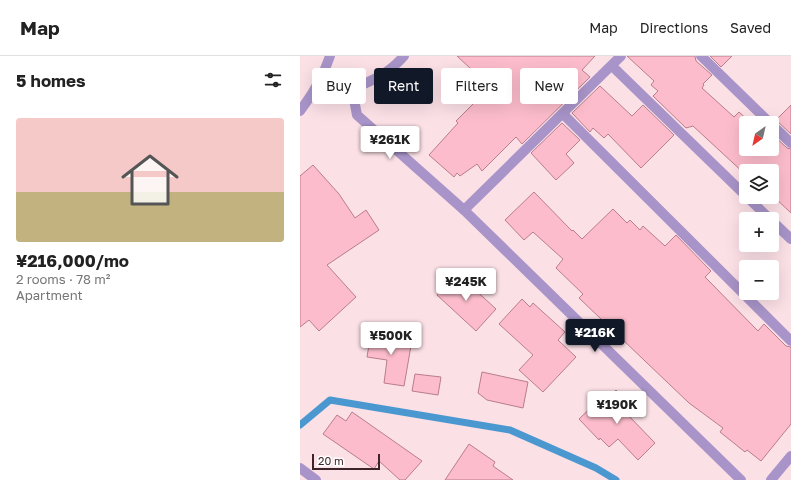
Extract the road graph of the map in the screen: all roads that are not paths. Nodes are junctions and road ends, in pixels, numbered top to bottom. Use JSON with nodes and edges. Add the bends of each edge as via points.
{"nodes":[{"id":1,"x":330,"y":56,"type":"edge"},
{"id":2,"x":404,"y":56,"type":"edge"},
{"id":3,"x":621,"y":56,"type":"edge"},
{"id":4,"x":701,"y":56,"type":"edge"},
{"id":5,"x":612,"y":66,"type":"junction"},
{"id":6,"x":326,"y":68,"type":"edge"},
{"id":7,"x":366,"y":84,"type":"edge"},
{"id":8,"x":312,"y":94,"type":"edge"},
{"id":9,"x":355,"y":104,"type":"edge"},
{"id":10,"x":300,"y":111,"type":"edge"},
{"id":11,"x":563,"y":114,"type":"junction"},
{"id":12,"x":763,"y":116,"type":"edge"},
{"id":13,"x":779,"y":132,"type":"edge"},
{"id":14,"x":791,"y":143,"type":"edge"},
{"id":15,"x":739,"y":188,"type":"edge"},
{"id":16,"x":755,"y":204,"type":"edge"},
{"id":17,"x":464,"y":210,"type":"junction"},
{"id":18,"x":763,"y":212,"type":"edge"},
{"id":19,"x":779,"y":228,"type":"edge"},
{"id":20,"x":791,"y":239,"type":"edge"},
{"id":21,"x":791,"y":341,"type":"edge"},
{"id":22,"x":791,"y":456,"type":"edge"},
{"id":23,"x":300,"y":468,"type":"edge"},
{"id":24,"x":316,"y":480,"type":"edge"},
{"id":25,"x":741,"y":480,"type":"edge"},
{"id":26,"x":771,"y":480,"type":"edge"}],
"edges":[{"from":1,"to":6,"type":"street"},
{"from":2,"to":7,"type":"street","via":[[394,68]]},
{"from":3,"to":5,"type":"street"},
{"from":4,"to":12,"type":"street"},
{"from":5,"to":11,"type":"street"},
{"from":5,"to":15,"type":"street"},
{"from":8,"to":10,"type":"street"},
{"from":9,"to":17,"type":"street","via":[[357,115]]},
{"from":11,"to":17,"type":"street"},
{"from":11,"to":21,"type":"street"},
{"from":13,"to":14,"type":"street"},
{"from":16,"to":18,"type":"street"},
{"from":17,"to":25,"type":"street"},
{"from":19,"to":20,"type":"street"},
{"from":22,"to":26,"type":"street"},
{"from":23,"to":24,"type":"street"}]}
